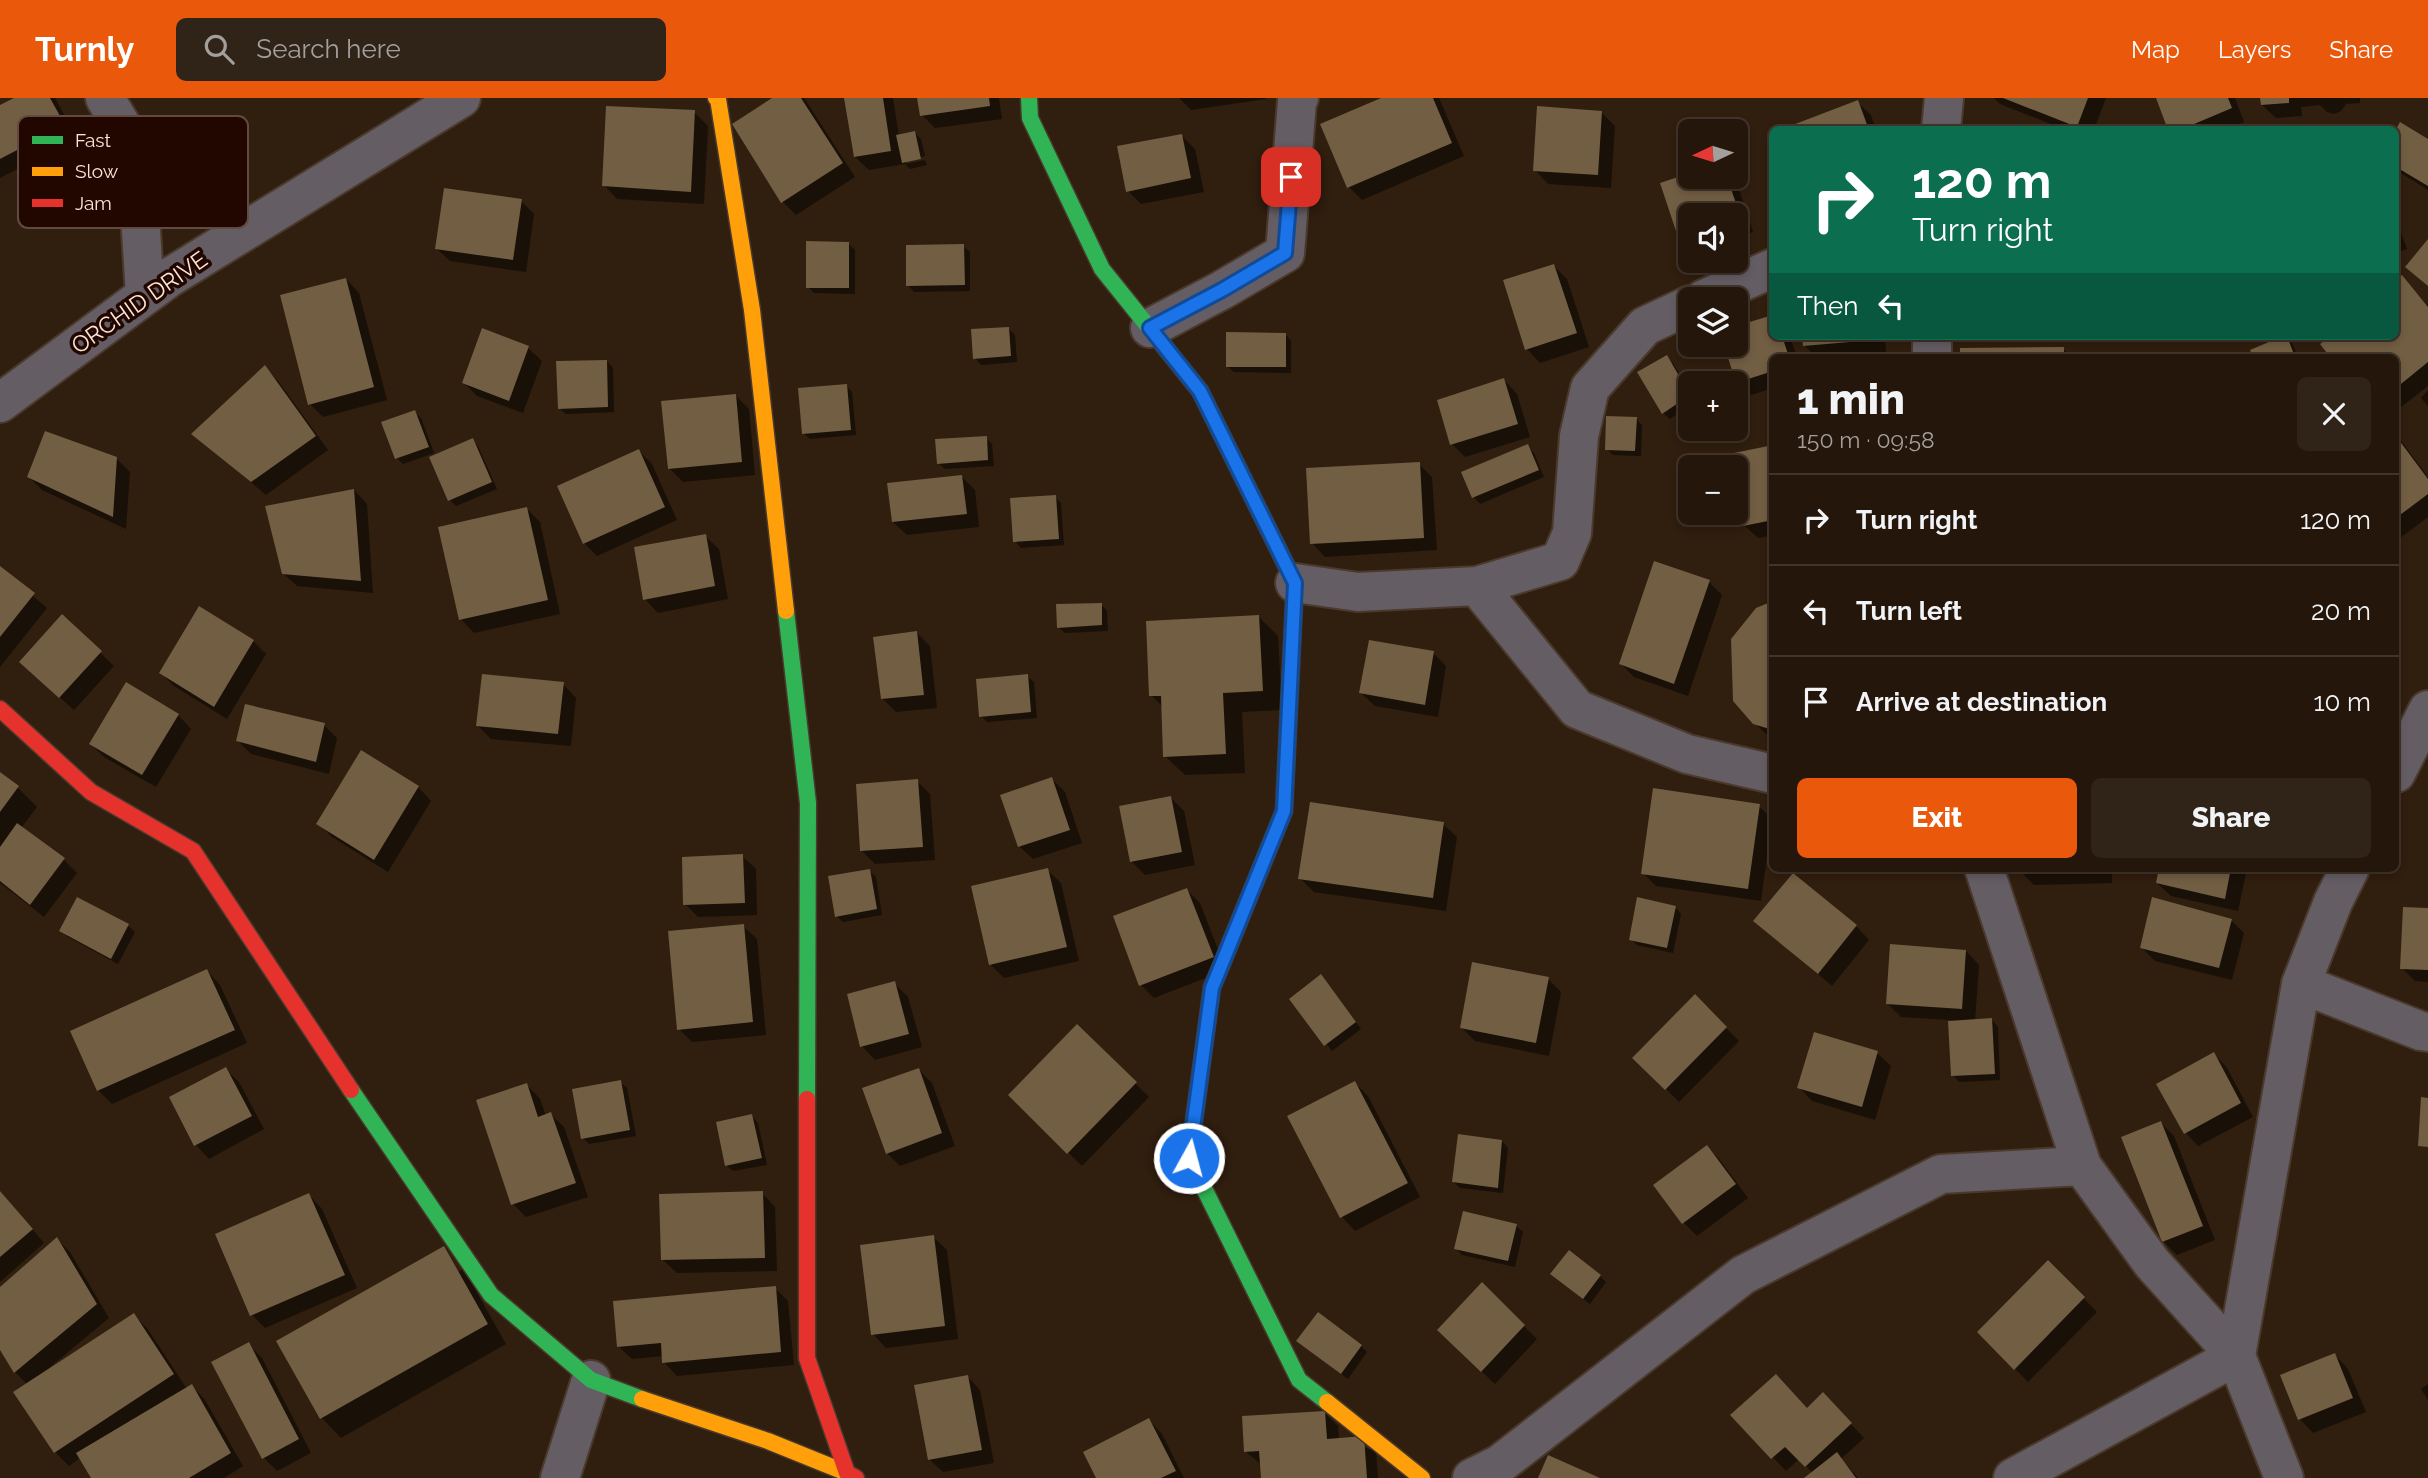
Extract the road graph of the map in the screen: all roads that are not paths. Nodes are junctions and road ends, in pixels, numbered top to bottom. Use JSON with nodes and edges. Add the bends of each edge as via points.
{"nodes":[{"id":1,"x":105,"y":98,"type":"edge"},
{"id":2,"x":461,"y":98,"type":"edge"},
{"id":3,"x":716,"y":98,"type":"edge"},
{"id":4,"x":1029,"y":98,"type":"edge"},
{"id":5,"x":1299,"y":98,"type":"edge"},
{"id":6,"x":1944,"y":98,"type":"edge"},
{"id":7,"x":116,"y":116,"type":"edge"},
{"id":8,"x":1941,"y":126,"type":"edge"},
{"id":9,"x":141,"y":228,"type":"edge"},
{"id":10,"x":1769,"y":270,"type":"edge"},
{"id":11,"x":1731,"y":287,"type":"edge"},
{"id":12,"x":145,"y":295,"type":"junction"},
{"id":13,"x":1678,"y":311,"type":"edge"},
{"id":14,"x":1150,"y":328,"type":"junction"},
{"id":15,"x":0,"y":403,"type":"edge"},
{"id":16,"x":1295,"y":583,"type":"junction"},
{"id":17,"x":1477,"y":586,"type":"junction"},
{"id":18,"x":0,"y":709,"type":"edge"},
{"id":19,"x":2428,"y":710,"type":"edge"},
{"id":20,"x":2399,"y":767,"type":"edge"},
{"id":21,"x":1769,"y":773,"type":"edge"},
{"id":22,"x":1985,"y":872,"type":"edge"},
{"id":23,"x":2348,"y":872,"type":"edge"},
{"id":24,"x":2301,"y":984,"type":"junction"},
{"id":25,"x":2428,"y":1032,"type":"edge"},
{"id":26,"x":2082,"y":1166,"type":"junction"},
{"id":27,"x":2236,"y":1356,"type":"junction"},
{"id":28,"x":591,"y":1380,"type":"junction"},
{"id":29,"x":850,"y":1476,"type":"edge"},
{"id":30,"x":560,"y":1478,"type":"edge"},
{"id":31,"x":1422,"y":1478,"type":"edge"},
{"id":32,"x":1472,"y":1478,"type":"edge"},
{"id":33,"x":2013,"y":1478,"type":"edge"},
{"id":34,"x":2284,"y":1478,"type":"edge"}],
"edges":[{"from":1,"to":7,"type":"street"},
{"from":2,"to":12,"type":"street","name":"ORCHID DRIVE"},
{"from":3,"to":29,"type":"street","via":[[752,310],[808,803],[807,1357]]},
{"from":4,"to":14,"type":"street","via":[[1030,118],[1102,269]]},
{"from":5,"to":14,"type":"street","via":[[1285,253]]},
{"from":6,"to":8,"type":"street"},
{"from":9,"to":12,"type":"street"},
{"from":10,"to":11,"type":"street"},
{"from":12,"to":15,"type":"street","name":"ORCHID DRIVE"},
{"from":13,"to":17,"type":"street","via":[[1645,326],[1590,388],[1579,436],[1573,533],[1560,561]]},
{"from":14,"to":16,"type":"street","via":[[1200,391]]},
{"from":16,"to":17,"type":"street","via":[[1358,592]]},
{"from":16,"to":31,"type":"street","via":[[1284,811],[1212,988],[1189,1158],[1299,1380]]},
{"from":17,"to":21,"type":"street","via":[[1577,709],[1687,754]]},
{"from":18,"to":28,"type":"street","via":[[92,792],[192,851],[491,1295]]},
{"from":19,"to":20,"type":"street"},
{"from":22,"to":26,"type":"street"},
{"from":23,"to":24,"type":"street"},
{"from":24,"to":25,"type":"street"},
{"from":24,"to":27,"type":"street"},
{"from":26,"to":27,"type":"street","via":[[2152,1263]]},
{"from":26,"to":32,"type":"street","via":[[1941,1174],[1744,1275],[1500,1464]]},
{"from":27,"to":33,"type":"street"},
{"from":27,"to":34,"type":"street"},
{"from":28,"to":29,"type":"street","via":[[768,1441]]},
{"from":28,"to":30,"type":"street"}]}
